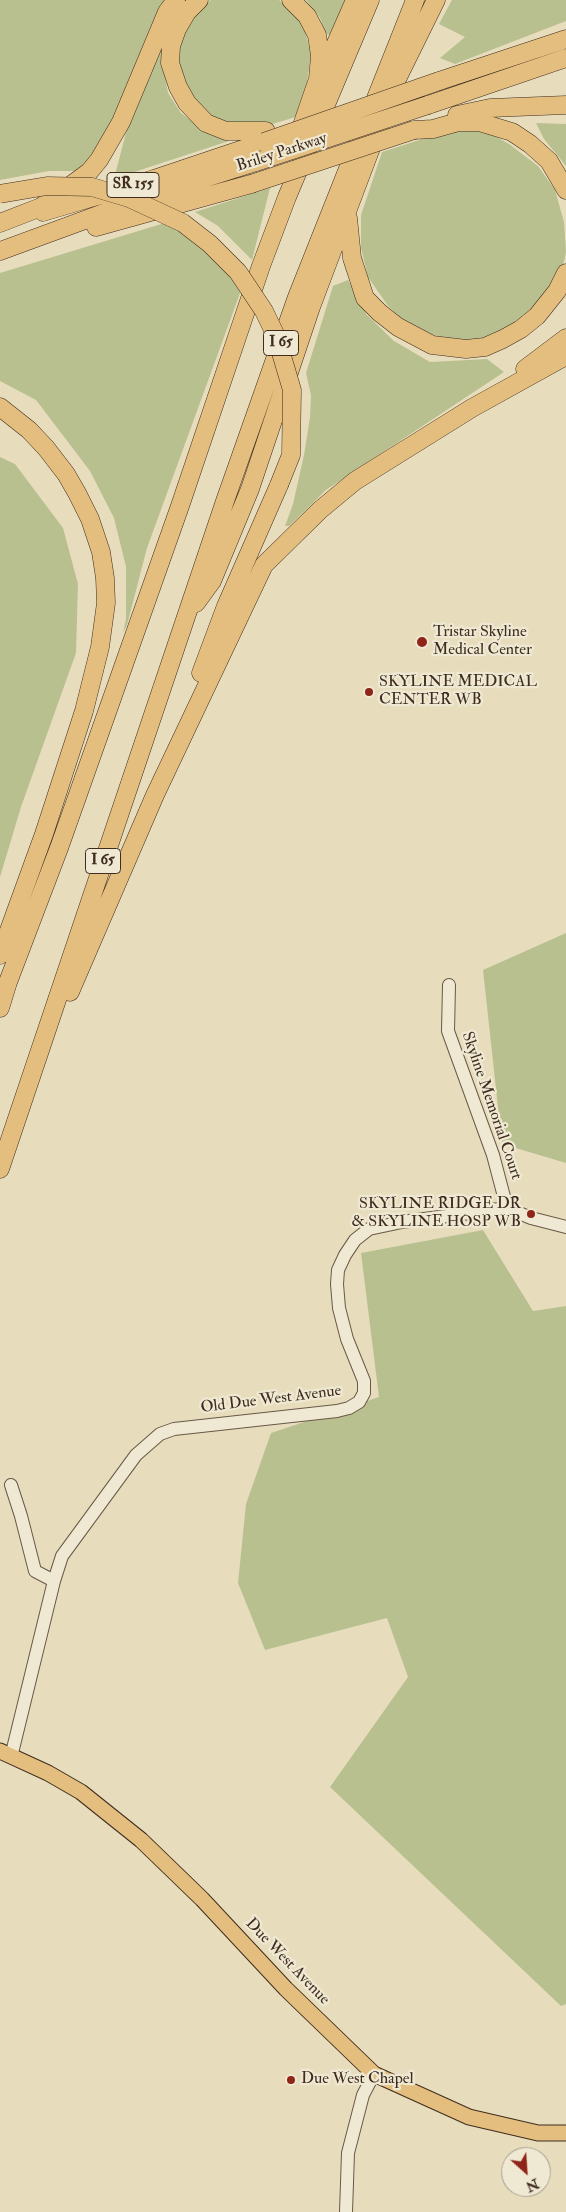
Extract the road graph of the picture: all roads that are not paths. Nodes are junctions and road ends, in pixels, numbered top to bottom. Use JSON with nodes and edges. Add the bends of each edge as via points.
{"nodes":[{"id":1,"x":176,"y":0,"type":"edge"},
{"id":2,"x":199,"y":0,"type":"edge"},
{"id":3,"x":291,"y":0,"type":"edge"},
{"id":4,"x":355,"y":0,"type":"edge"},
{"id":5,"x":370,"y":0,"type":"edge"},
{"id":6,"x":416,"y":0,"type":"edge"},
{"id":7,"x":436,"y":0,"type":"edge"},
{"id":8,"x":566,"y":39,"type":"edge"},
{"id":9,"x":566,"y":58,"type":"edge"},
{"id":10,"x":566,"y":104,"type":"edge"},
{"id":11,"x":308,"y":108,"type":"junction"},
{"id":12,"x":414,"y":130,"type":"junction"},
{"id":13,"x":265,"y":136,"type":"junction"},
{"id":14,"x":357,"y":186,"type":"junction"},
{"id":15,"x":566,"y":190,"type":"edge"},
{"id":16,"x":0,"y":194,"type":"edge"},
{"id":17,"x":0,"y":224,"type":"edge"},
{"id":18,"x":0,"y":253,"type":"edge"},
{"id":19,"x":261,"y":266,"type":"junction"},
{"id":20,"x":566,"y":273,"type":"edge"},
{"id":21,"x":566,"y":338,"type":"edge"},
{"id":22,"x":566,"y":356,"type":"edge"},
{"id":23,"x":0,"y":407,"type":"edge"},
{"id":24,"x":472,"y":408,"type":"junction"},
{"id":25,"x":188,"y":613,"type":"junction"},
{"id":26,"x":155,"y":795,"type":"junction"},
{"id":27,"x":0,"y":955,"type":"edge"},
{"id":28,"x":449,"y":984,"type":"dead end"},
{"id":29,"x":0,"y":1008,"type":"edge"},
{"id":30,"x":19,"y":1109,"type":"junction"},
{"id":31,"x":0,"y":1168,"type":"edge"},
{"id":32,"x":507,"y":1208,"type":"junction"},
{"id":33,"x":566,"y":1227,"type":"edge"},
{"id":34,"x":11,"y":1485,"type":"dead end"},
{"id":35,"x":54,"y":1581,"type":"junction"},
{"id":36,"x":6,"y":1754,"type":"edge"},
{"id":37,"x":374,"y":2074,"type":"junction"},
{"id":38,"x":566,"y":2134,"type":"edge"},
{"id":39,"x":346,"y":2212,"type":"edge"}],
"edges":[{"from":1,"to":17,"type":"highway","via":[[167,12],[121,122],[99,160],[89,172],[41,207]]},
{"from":2,"to":13,"type":"highway","via":[[182,20],[171,46],[170,63],[178,87],[186,103],[206,123],[226,131]]},
{"from":3,"to":11,"type":"highway","via":[[307,16],[317,35],[320,56],[318,79]]},
{"from":4,"to":11,"type":"highway"},
{"from":5,"to":19,"type":"highway","number":"I 65"},
{"from":6,"to":25,"type":"highway","number":"I 65","via":[[297,297]]},
{"from":7,"to":14,"type":"highway","via":[[398,79]]},
{"from":8,"to":13,"type":"highway","name":"Briley Parkway","bridge":true,"via":[[340,115]]},
{"from":9,"to":18,"type":"highway","name":"Briley Parkway","number":"SR 155","bridge":true,"via":[[161,192]]},
{"from":10,"to":12,"type":"highway","via":[[490,108],[443,119]]},
{"from":11,"to":19,"type":"highway","via":[[276,200]]},
{"from":12,"to":15,"type":"highway","via":[[458,122],[479,122],[512,132],[549,161]]},
{"from":12,"to":18,"type":"highway","bridge":true,"via":[[251,184]]},
{"from":13,"to":17,"type":"highway","name":"Briley Parkway","number":"SR 155","via":[[154,179]]},
{"from":14,"to":20,"type":"highway","via":[[348,217],[348,236],[354,268],[365,298],[398,327],[432,345],[485,347],[509,336],[549,304]]},
{"from":14,"to":25,"type":"highway","via":[[311,306],[250,490],[212,581]]},
{"from":16,"to":26,"type":"highway","bridge":true,"via":[[47,186],[92,187],[129,198],[183,223],[238,272],[264,311],[276,336],[292,390],[291,455],[226,606]]},
{"from":19,"to":29,"type":"highway","number":"I 65","via":[[177,515]]},
{"from":21,"to":24,"type":"highway"},
{"from":22,"to":24,"type":"highway"},
{"from":23,"to":27,"type":"highway","via":[[46,448],[77,493],[101,552],[106,603],[100,647],[84,711]]},
{"from":24,"to":26,"type":"highway","via":[[355,481],[264,565]]},
{"from":25,"to":30,"type":"highway","number":"I 65"},
{"from":26,"to":30,"type":"highway"},
{"from":28,"to":32,"type":"street","name":"Skyline Memorial Court","via":[[448,1031],[493,1155]]},
{"from":30,"to":31,"type":"highway","number":"I 65"},
{"from":32,"to":33,"type":"street","name":"Old Due West Avenue"},
{"from":32,"to":35,"type":"street","name":"Old Due West Avenue","via":[[402,1222],[369,1229],[355,1240],[338,1270],[337,1284],[343,1324],[364,1381],[364,1393],[359,1402],[337,1411],[174,1429],[160,1434],[136,1455],[69,1544]]},
{"from":34,"to":35,"type":"street","via":[[35,1571]]},
{"from":35,"to":36,"type":"street","name":"Old Due West Avenue"},
{"from":36,"to":37,"type":"main road","name":"Due West Avenue","via":[[81,1792],[141,1840]]},
{"from":37,"to":38,"type":"main road","name":"Due West Avenue","via":[[469,2118],[538,2133]]},
{"from":37,"to":39,"type":"street","via":[[363,2096],[348,2153]]}]}
